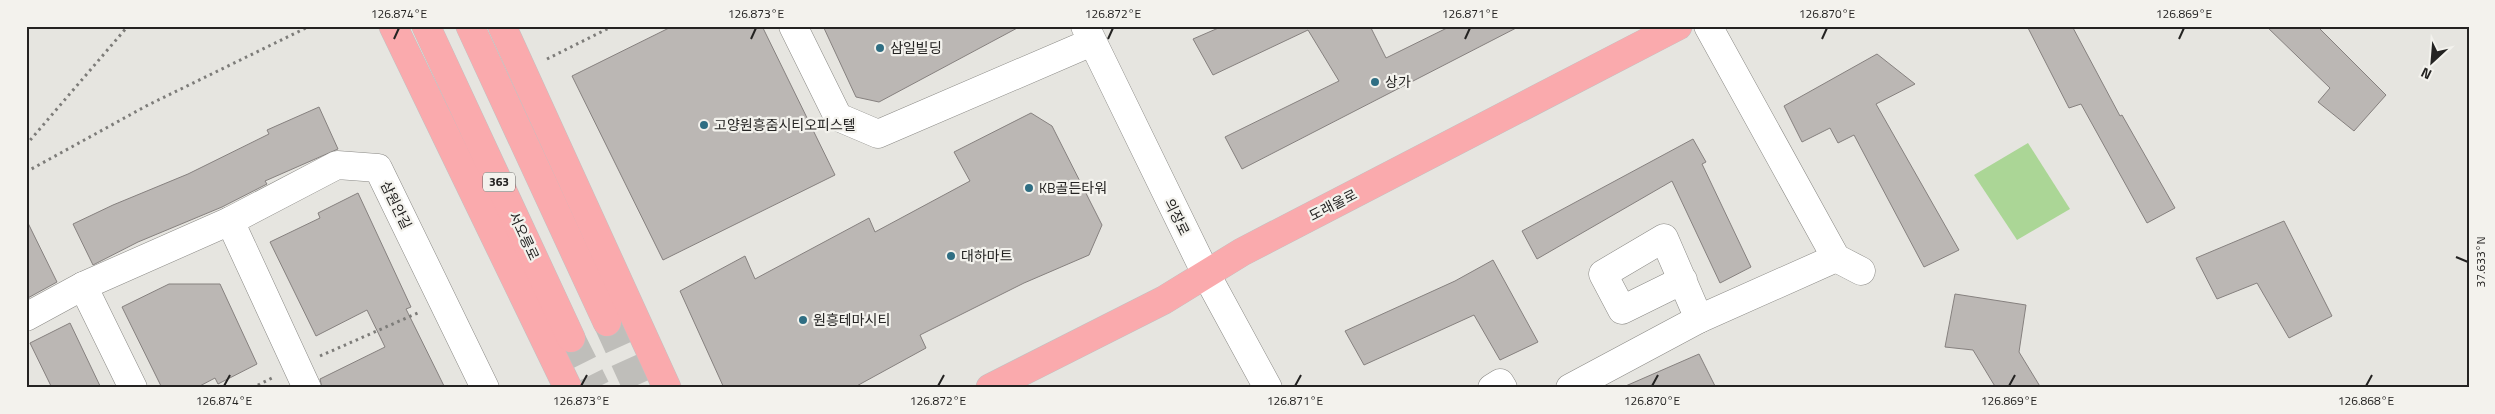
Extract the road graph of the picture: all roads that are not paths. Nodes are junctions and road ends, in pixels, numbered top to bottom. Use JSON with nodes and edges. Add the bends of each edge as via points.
{"nodes":[{"id":1,"x":393,"y":26,"type":"edge"},
{"id":2,"x":426,"y":26,"type":"edge"},
{"id":3,"x":470,"y":26,"type":"edge"},
{"id":4,"x":502,"y":26,"type":"edge"},
{"id":5,"x":793,"y":26,"type":"edge"},
{"id":6,"x":1678,"y":26,"type":"edge"},
{"id":7,"x":1708,"y":26,"type":"edge"},
{"id":8,"x":1089,"y":34,"type":"edge"},
{"id":9,"x":230,"y":221,"type":"junction"},
{"id":10,"x":1836,"y":258,"type":"junction"},
{"id":11,"x":1861,"y":271,"type":"dead end"},
{"id":12,"x":1206,"y":274,"type":"junction"},
{"id":13,"x":1683,"y":280,"type":"dead end"},
{"id":14,"x":83,"y":286,"type":"junction"},
{"id":15,"x":26,"y":317,"type":"edge"},
{"id":16,"x":1699,"y":319,"type":"junction"},
{"id":17,"x":607,"y":322,"type":"tunnel mouth"},
{"id":18,"x":571,"y":338,"type":"tunnel mouth"},
{"id":19,"x":302,"y":377,"type":"edge"},
{"id":20,"x":133,"y":388,"type":"edge"},
{"id":21,"x":485,"y":388,"type":"edge"},
{"id":22,"x":568,"y":388,"type":"edge"},
{"id":23,"x":667,"y":388,"type":"edge"},
{"id":24,"x":990,"y":388,"type":"edge"},
{"id":25,"x":1268,"y":388,"type":"edge"},
{"id":26,"x":1492,"y":388,"type":"edge"},
{"id":27,"x":1504,"y":388,"type":"edge"},
{"id":28,"x":1570,"y":388,"type":"edge"}],
"edges":[{"from":1,"to":22,"type":"main road"},
{"from":2,"to":18,"type":"main road","name":"서오릉로","number":"363"},
{"from":3,"to":17,"type":"main road"},
{"from":4,"to":23,"type":"main road"},
{"from":5,"to":8,"type":"street","name":"의장로","via":[[838,117],[878,134]]},
{"from":6,"to":12,"type":"main road","name":"도래울로","via":[[1242,252]]},
{"from":7,"to":10,"type":"street"},
{"from":8,"to":12,"type":"street","name":"의장로"},
{"from":9,"to":14,"type":"street","name":"삼원안길"},
{"from":9,"to":19,"type":"street"},
{"from":9,"to":21,"type":"street","name":"삼원안길","via":[[337,165],[378,168]]},
{"from":10,"to":11,"type":"street"},
{"from":10,"to":16,"type":"street"},
{"from":12,"to":24,"type":"main road","name":"도래울로","via":[[1164,300]]},
{"from":12,"to":25,"type":"street","name":"의장로"},
{"from":13,"to":16,"type":"street"},
{"from":14,"to":15,"type":"street","name":"삼원안길"},
{"from":14,"to":20,"type":"street"},
{"from":16,"to":28,"type":"street"},
{"from":26,"to":27,"type":"street","via":[[1500,383]]}]}
